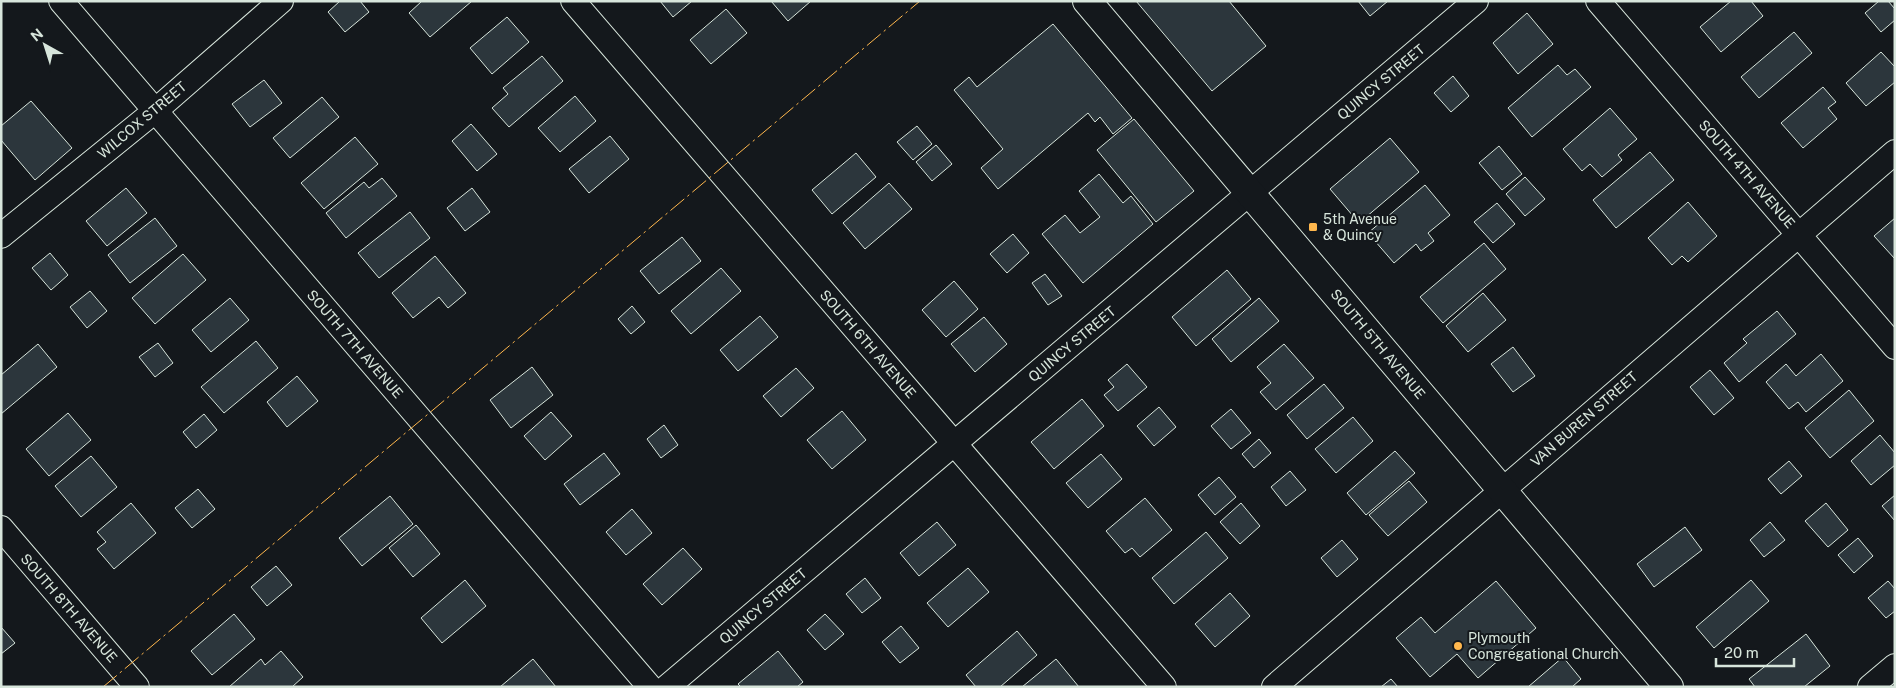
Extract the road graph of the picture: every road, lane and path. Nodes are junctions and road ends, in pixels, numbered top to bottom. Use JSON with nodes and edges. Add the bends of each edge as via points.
{"nodes":[{"id":1,"x":61,"y":1,"type":"edge"},
{"id":2,"x":281,"y":1,"type":"edge"},
{"id":3,"x":573,"y":1,"type":"edge"},
{"id":4,"x":1087,"y":1,"type":"edge"},
{"id":5,"x":1476,"y":1,"type":"edge"},
{"id":6,"x":1598,"y":1,"type":"edge"},
{"id":7,"x":155,"y":111,"type":"junction"},
{"id":8,"x":1895,"y":152,"type":"edge"},
{"id":9,"x":1250,"y":193,"type":"junction"},
{"id":10,"x":1799,"y":234,"type":"junction"},
{"id":11,"x":1,"y":236,"type":"edge"},
{"id":12,"x":1895,"y":347,"type":"edge"},
{"id":13,"x":954,"y":444,"type":"junction"},
{"id":14,"x":1502,"y":490,"type":"junction"},
{"id":15,"x":1,"y":528,"type":"edge"},
{"id":16,"x":1895,"y":666,"type":"edge"},
{"id":17,"x":137,"y":687,"type":"edge"},
{"id":18,"x":650,"y":687,"type":"edge"},
{"id":19,"x":667,"y":687,"type":"edge"},
{"id":20,"x":1164,"y":687,"type":"edge"},
{"id":21,"x":1274,"y":687,"type":"edge"},
{"id":22,"x":1669,"y":687,"type":"edge"},
{"id":23,"x":1870,"y":687,"type":"edge"}],
"edges":[{"from":1,"to":7,"type":"street","name":"SOUTH 7TH AVENUE"},
{"from":2,"to":7,"type":"street","name":"WILCOX STREET"},
{"from":3,"to":13,"type":"street","name":"SOUTH 6TH AVENUE"},
{"from":4,"to":9,"type":"street","name":"SOUTH 5TH AVENUE"},
{"from":5,"to":9,"type":"street","name":"QUINCY STREET"},
{"from":6,"to":10,"type":"street","name":"SOUTH 4TH AVENUE"},
{"from":7,"to":11,"type":"street","name":"WILCOX STREET"},
{"from":7,"to":18,"type":"street","name":"SOUTH 7TH AVENUE"},
{"from":8,"to":10,"type":"street","name":"VAN BUREN STREET"},
{"from":9,"to":13,"type":"street","name":"QUINCY STREET"},
{"from":9,"to":14,"type":"street","name":"SOUTH 5TH AVENUE"},
{"from":10,"to":12,"type":"street","name":"SOUTH 4TH AVENUE"},
{"from":10,"to":14,"type":"street","name":"VAN BUREN STREET"},
{"from":13,"to":19,"type":"street","name":"QUINCY STREET"},
{"from":13,"to":20,"type":"street","name":"SOUTH 6TH AVENUE"},
{"from":14,"to":21,"type":"street","name":"VAN BUREN STREET"},
{"from":14,"to":22,"type":"street","name":"SOUTH 5TH AVENUE"},
{"from":15,"to":17,"type":"street","name":"SOUTH 8TH AVENUE"},
{"from":16,"to":23,"type":"street"}]}
